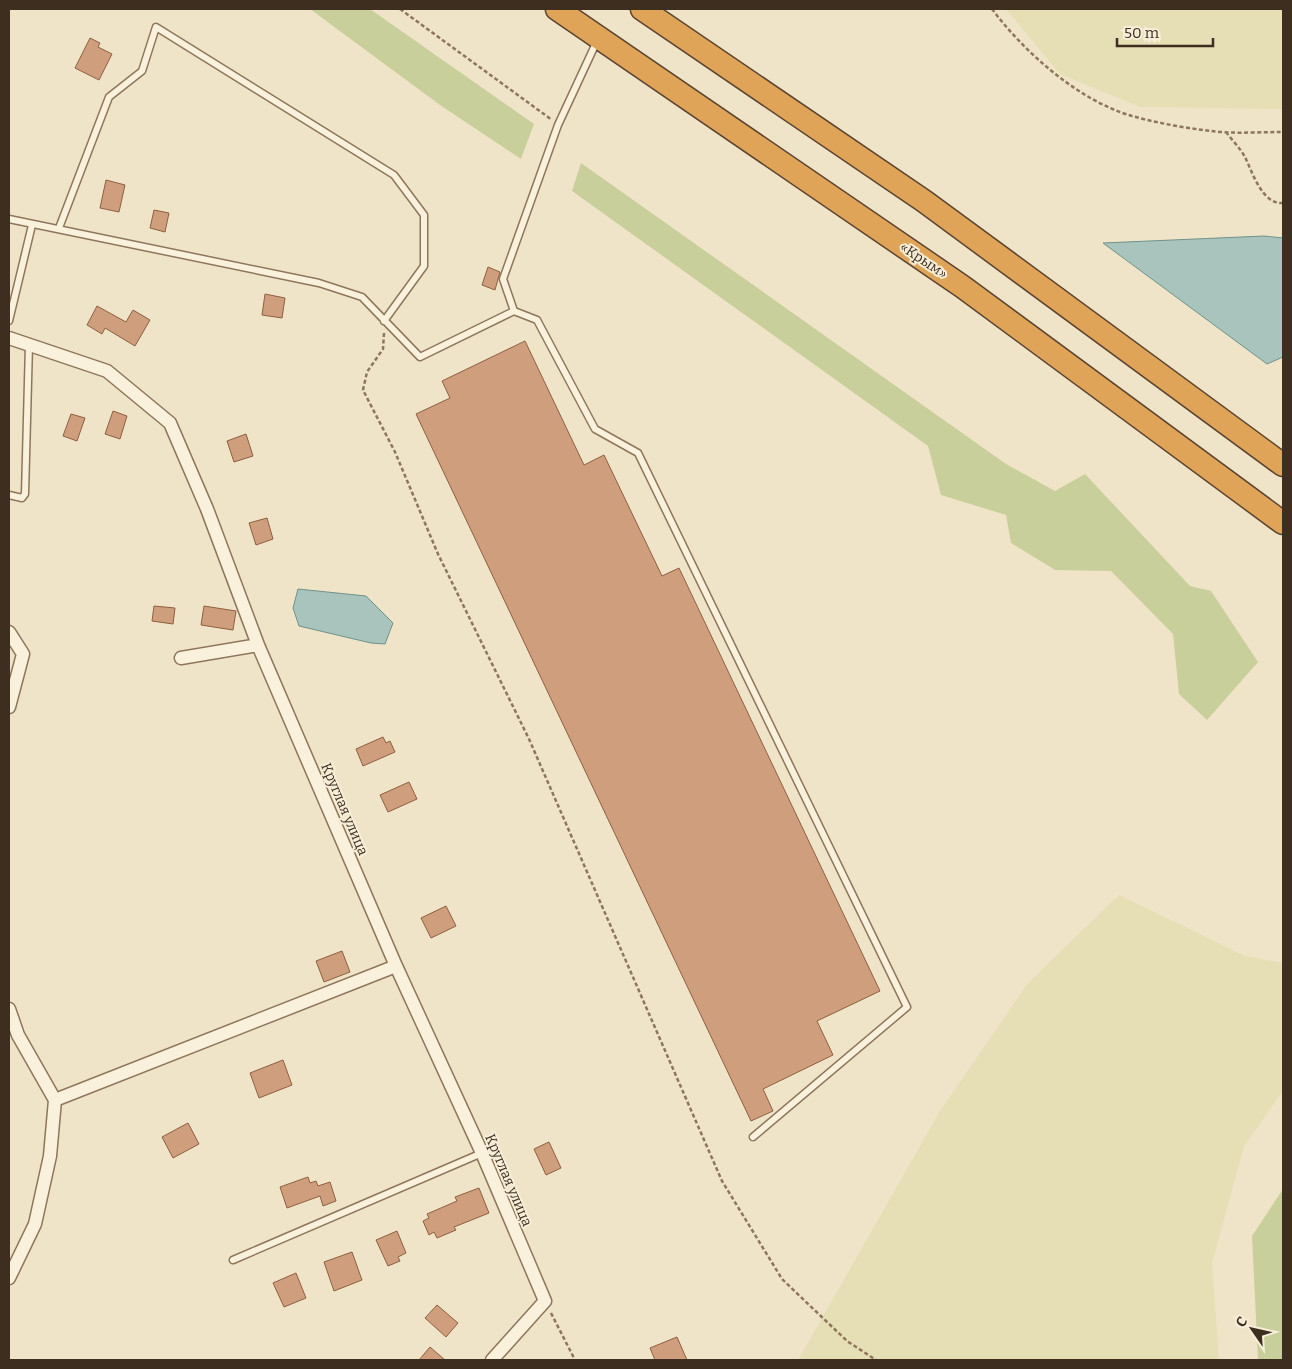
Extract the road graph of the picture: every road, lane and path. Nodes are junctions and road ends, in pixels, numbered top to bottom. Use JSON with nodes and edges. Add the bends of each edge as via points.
{"nodes":[{"id":1,"x":400,"y":9,"type":"edge"},
{"id":2,"x":557,"y":9,"type":"edge"},
{"id":3,"x":642,"y":9,"type":"edge"},
{"id":4,"x":992,"y":9,"type":"edge"},
{"id":5,"x":599,"y":37,"type":"junction"},
{"id":6,"x":558,"y":125,"type":"junction"},
{"id":7,"x":1226,"y":132,"type":"junction"},
{"id":8,"x":1283,"y":132,"type":"edge"},
{"id":9,"x":1283,"y":203,"type":"edge"},
{"id":10,"x":9,"y":219,"type":"edge"},
{"id":11,"x":32,"y":225,"type":"junction"},
{"id":12,"x":58,"y":228,"type":"junction"},
{"id":13,"x":514,"y":311,"type":"junction"},
{"id":14,"x":9,"y":321,"type":"edge"},
{"id":15,"x":384,"y":321,"type":"junction"},
{"id":16,"x":9,"y":338,"type":"edge"},
{"id":17,"x":29,"y":344,"type":"junction"},
{"id":18,"x":1283,"y":466,"type":"edge"},
{"id":19,"x":9,"y":495,"type":"edge"},
{"id":20,"x":1283,"y":523,"type":"edge"},
{"id":21,"x":9,"y":632,"type":"edge"},
{"id":22,"x":258,"y":645,"type":"junction"},
{"id":23,"x":181,"y":658,"type":"dead end"},
{"id":24,"x":9,"y":706,"type":"edge"},
{"id":25,"x":396,"y":966,"type":"junction"},
{"id":26,"x":9,"y":1009,"type":"edge"},
{"id":27,"x":55,"y":1100,"type":"junction"},
{"id":28,"x":753,"y":1137,"type":"dead end"},
{"id":29,"x":482,"y":1153,"type":"junction"},
{"id":30,"x":233,"y":1260,"type":"dead end"},
{"id":31,"x":9,"y":1278,"type":"edge"},
{"id":32,"x":544,"y":1301,"type":"junction"},
{"id":33,"x":492,"y":1360,"type":"edge"},
{"id":34,"x":575,"y":1360,"type":"edge"},
{"id":35,"x":876,"y":1360,"type":"edge"}],
"edges":[{"from":1,"to":6,"type":"path"},
{"from":2,"to":5,"type":"highway","name":"«Крым»"},
{"from":3,"to":18,"type":"highway","via":[[924,201]]},
{"from":4,"to":7,"type":"path","via":[[1010,32],[1049,69],[1102,103],[1132,116]]},
{"from":5,"to":6,"type":"lane"},
{"from":5,"to":20,"type":"highway","name":"«Крым»","via":[[963,287]]},
{"from":6,"to":13,"type":"lane","via":[[503,279]]},
{"from":7,"to":8,"type":"path"},
{"from":7,"to":9,"type":"path","via":[[1267,196],[1279,204]]},
{"from":10,"to":11,"type":"lane"},
{"from":11,"to":12,"type":"lane"},
{"from":11,"to":14,"type":"lane"},
{"from":12,"to":15,"type":"lane","via":[[319,283],[362,297]]},
{"from":12,"to":15,"type":"lane","via":[[109,97],[142,71],[156,27],[394,176],[424,215],[424,266]]},
{"from":13,"to":15,"type":"lane","via":[[420,357]]},
{"from":13,"to":28,"type":"lane","via":[[537,320],[595,429],[638,453],[907,1008]]},
{"from":15,"to":35,"type":"path","via":[[383,350],[367,372],[363,390],[395,452],[438,554],[528,740],[722,1182],[782,1279],[847,1341]]},
{"from":16,"to":17,"type":"street","name":"Круглая улица"},
{"from":17,"to":19,"type":"lane","via":[[25,494],[22,498]]},
{"from":17,"to":22,"type":"street","name":"Круглая улица","via":[[106,371],[170,423],[207,509]]},
{"from":21,"to":24,"type":"street","via":[[23,654]]},
{"from":22,"to":23,"type":"street"},
{"from":22,"to":25,"type":"street","name":"Круглая улица"},
{"from":25,"to":27,"type":"street"},
{"from":25,"to":29,"type":"street","name":"Круглая улица"},
{"from":26,"to":27,"type":"street","via":[[18,1035]]},
{"from":27,"to":31,"type":"street","via":[[50,1156],[35,1224]]},
{"from":29,"to":30,"type":"lane"},
{"from":29,"to":32,"type":"street","name":"Круглая улица"},
{"from":32,"to":33,"type":"street"},
{"from":32,"to":34,"type":"path"}]}
